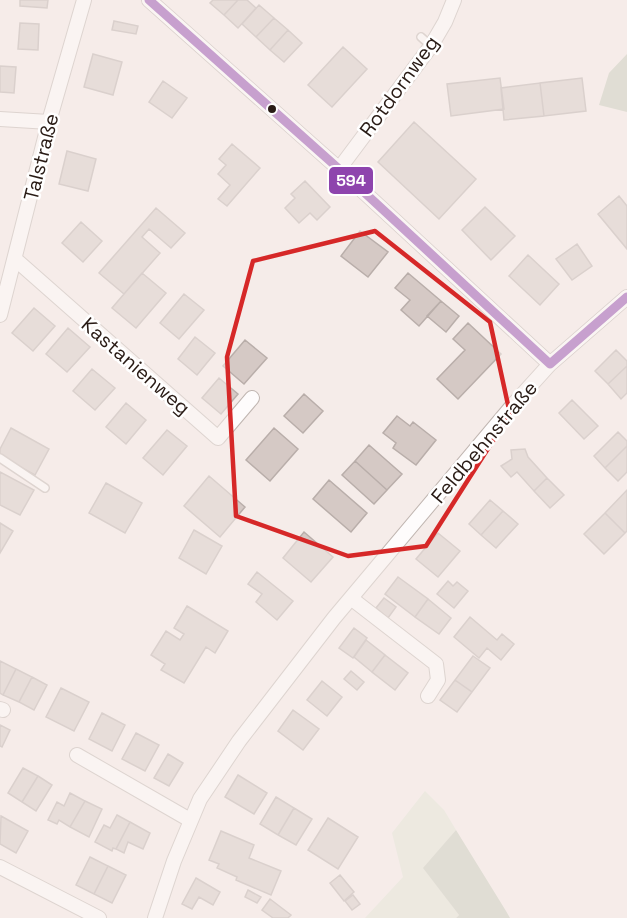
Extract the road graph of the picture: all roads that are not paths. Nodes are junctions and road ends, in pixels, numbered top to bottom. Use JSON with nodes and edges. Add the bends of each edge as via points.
{"nodes":[{"id":1,"x":84,"y":0,"type":"edge"},
{"id":2,"x":149,"y":0,"type":"edge"},
{"id":3,"x":454,"y":0,"type":"edge"},
{"id":4,"x":0,"y":119,"type":"edge"},
{"id":5,"x":49,"y":122,"type":"junction"},
{"id":6,"x":339,"y":169,"type":"junction"},
{"id":7,"x":15,"y":259,"type":"junction"},
{"id":8,"x":627,"y":297,"type":"edge"},
{"id":9,"x":0,"y":315,"type":"edge"},
{"id":10,"x":549,"y":364,"type":"junction"},
{"id":11,"x":252,"y":398,"type":"dead end"},
{"id":12,"x":0,"y":458,"type":"edge"},
{"id":13,"x":45,"y":488,"type":"dead end"},
{"id":14,"x":352,"y":599,"type":"junction"},
{"id":15,"x":428,"y":696,"type":"dead end"},
{"id":16,"x":77,"y":755,"type":"dead end"},
{"id":17,"x":190,"y":820,"type":"junction"},
{"id":18,"x":0,"y":867,"type":"edge"},
{"id":19,"x":99,"y":918,"type":"edge"},
{"id":20,"x":154,"y":918,"type":"edge"}],
"edges":[{"from":1,"to":5,"type":"street","name":"Talstraße"},
{"from":2,"to":6,"type":"street"},
{"from":3,"to":6,"type":"street","name":"Rotdornweg","via":[[445,22],[426,42]]},
{"from":4,"to":5,"type":"street"},
{"from":5,"to":7,"type":"street","name":"Talstraße"},
{"from":6,"to":10,"type":"street"},
{"from":7,"to":9,"type":"street","name":"Talstraße"},
{"from":7,"to":11,"type":"street","name":"Kastanienweg","via":[[218,438]]},
{"from":8,"to":10,"type":"street","name":"Feldbehnstraße"},
{"from":10,"to":14,"type":"street","name":"Feldbehnstraße"},
{"from":12,"to":13,"type":"lane"},
{"from":14,"to":15,"type":"street","via":[[436,664],[438,680]]},
{"from":14,"to":17,"type":"street","name":"Feldbehnstraße","via":[[239,741],[204,790]]},
{"from":16,"to":17,"type":"street"},
{"from":17,"to":20,"type":"street","name":"Feldbehnstraße"},
{"from":18,"to":19,"type":"street"}]}
